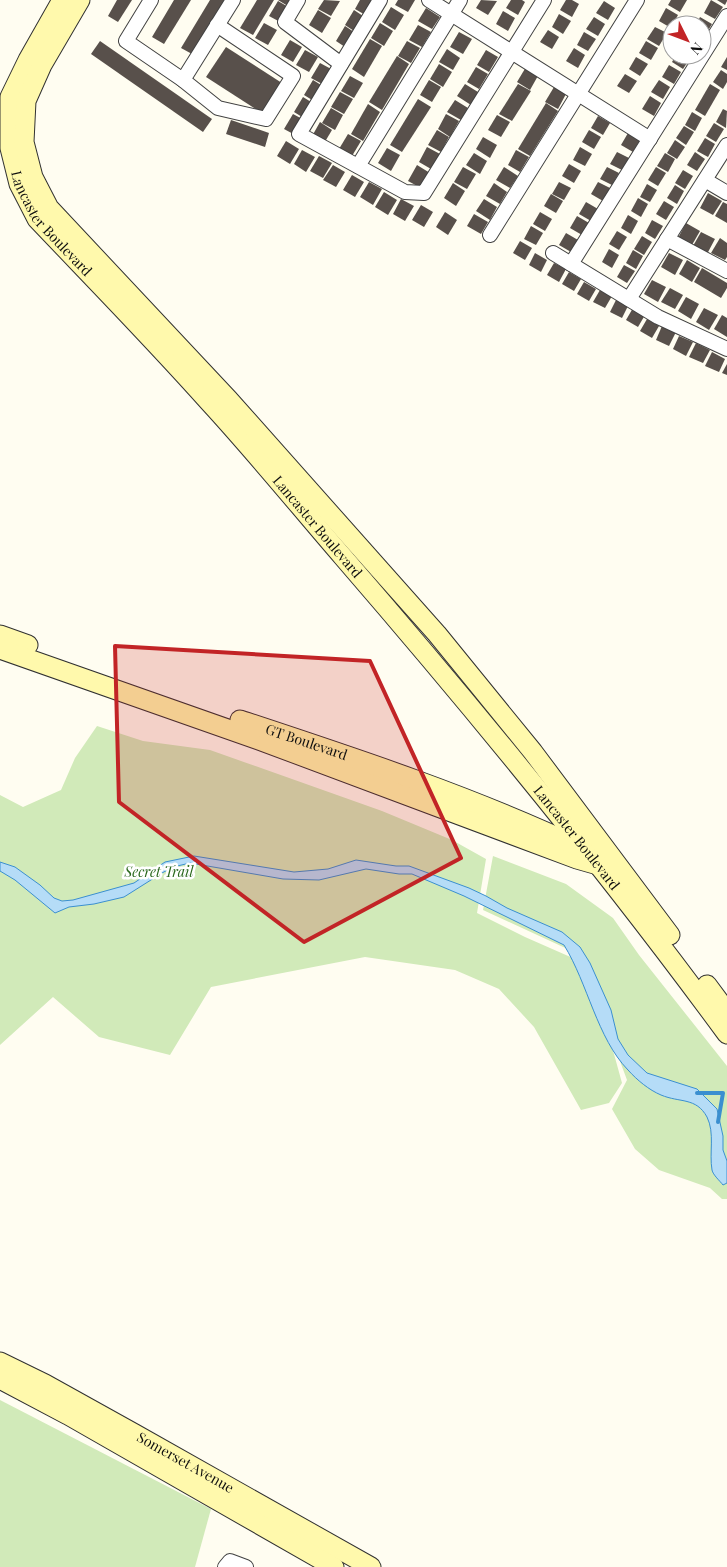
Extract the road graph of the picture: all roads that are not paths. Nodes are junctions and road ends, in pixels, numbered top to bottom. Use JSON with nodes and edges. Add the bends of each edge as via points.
{"nodes":[{"id":1,"x":62,"y":0,"type":"edge"},
{"id":2,"x":80,"y":0,"type":"edge"},
{"id":3,"x":151,"y":0,"type":"edge"},
{"id":4,"x":233,"y":0,"type":"edge"},
{"id":5,"x":298,"y":0,"type":"edge"},
{"id":6,"x":380,"y":0,"type":"edge"},
{"id":7,"x":429,"y":0,"type":"edge"},
{"id":8,"x":460,"y":0,"type":"edge"},
{"id":9,"x":544,"y":0,"type":"edge"},
{"id":10,"x":637,"y":0,"type":"edge"},
{"id":11,"x":451,"y":14,"type":"junction"},
{"id":12,"x":727,"y":16,"type":"edge"},
{"id":13,"x":217,"y":25,"type":"junction"},
{"id":14,"x":511,"y":52,"type":"junction"},
{"id":15,"x":341,"y":64,"type":"junction"},
{"id":16,"x":183,"y":80,"type":"junction"},
{"id":17,"x":578,"y":94,"type":"junction"},
{"id":18,"x":650,"y":139,"type":"junction"},
{"id":19,"x":727,"y":145,"type":"edge"},
{"id":20,"x":358,"y":166,"type":"junction"},
{"id":21,"x":704,"y":180,"type":"junction"},
{"id":22,"x":727,"y":192,"type":"edge"},
{"id":23,"x":490,"y":235,"type":"dead end"},
{"id":24,"x":667,"y":239,"type":"junction"},
{"id":25,"x":553,"y":253,"type":"dead end"},
{"id":26,"x":571,"y":264,"type":"junction"},
{"id":27,"x":727,"y":271,"type":"edge"},
{"id":28,"x":629,"y":299,"type":"junction"},
{"id":29,"x":727,"y":349,"type":"edge"},
{"id":30,"x":0,"y":635,"type":"edge"},
{"id":31,"x":0,"y":649,"type":"edge"},
{"id":32,"x":585,"y":850,"type":"junction"},
{"id":33,"x":609,"y":862,"type":"junction"},
{"id":34,"x":727,"y":1012,"type":"edge"},
{"id":35,"x":727,"y":1034,"type":"edge"},
{"id":36,"x":0,"y":1362,"type":"edge"},
{"id":37,"x":2,"y":1385,"type":"edge"},
{"id":38,"x":73,"y":1409,"type":"junction"},
{"id":39,"x":228,"y":1564,"type":"edge"},
{"id":40,"x":246,"y":1567,"type":"edge"},
{"id":41,"x":334,"y":1567,"type":"edge"},
{"id":42,"x":371,"y":1567,"type":"edge"}],
"edges":[{"from":1,"to":32,"type":"main road","name":"Lancaster Boulevard","via":[[10,97],[10,148],[19,184],[37,219],[210,403],[445,675]]},
{"from":2,"to":33,"type":"main road","name":"Lancaster Boulevard","via":[[26,101],[24,142],[33,177],[49,208],[229,400],[437,634],[533,752]]},
{"from":3,"to":16,"type":"street","via":[[126,41]]},
{"from":4,"to":13,"type":"street"},
{"from":5,"to":15,"type":"street","via":[[284,22]]},
{"from":6,"to":15,"type":"street"},
{"from":7,"to":11,"type":"street"},
{"from":8,"to":11,"type":"street"},
{"from":9,"to":14,"type":"street"},
{"from":10,"to":17,"type":"street"},
{"from":11,"to":14,"type":"street"},
{"from":11,"to":20,"type":"street"},
{"from":12,"to":18,"type":"street"},
{"from":13,"to":16,"type":"street"},
{"from":13,"to":16,"type":"street","via":[[293,76],[266,119],[218,108]]},
{"from":14,"to":17,"type":"street"},
{"from":14,"to":20,"type":"street","via":[[424,193],[404,192]]},
{"from":15,"to":20,"type":"street","via":[[299,134]]},
{"from":17,"to":18,"type":"street"},
{"from":17,"to":23,"type":"street"},
{"from":18,"to":26,"type":"street"},
{"from":19,"to":21,"type":"street"},
{"from":21,"to":22,"type":"street"},
{"from":21,"to":24,"type":"street"},
{"from":24,"to":27,"type":"street"},
{"from":24,"to":28,"type":"street"},
{"from":25,"to":26,"type":"street"},
{"from":26,"to":28,"type":"street"},
{"from":28,"to":29,"type":"street","via":[[658,317]]},
{"from":30,"to":32,"type":"main road","name":"GT Boulevard","via":[[384,768],[538,828]]},
{"from":31,"to":33,"type":"main road","name":"GT Boulevard","via":[[259,740],[577,859]]},
{"from":32,"to":33,"type":"main road","name":"Lancaster Boulevard"},
{"from":33,"to":34,"type":"main road","name":"Lancaster Boulevard"},
{"from":33,"to":35,"type":"main road","name":"Lancaster Boulevard","via":[[654,936]]},
{"from":36,"to":38,"type":"main road","name":"Somerset Avenue"},
{"from":37,"to":38,"type":"main road","name":"Somerset Avenue"},
{"from":38,"to":41,"type":"main road","name":"Somerset Avenue"},
{"from":38,"to":42,"type":"main road","name":"Somerset Avenue"},
{"from":39,"to":40,"type":"street","via":[[237,1562]]}]}
